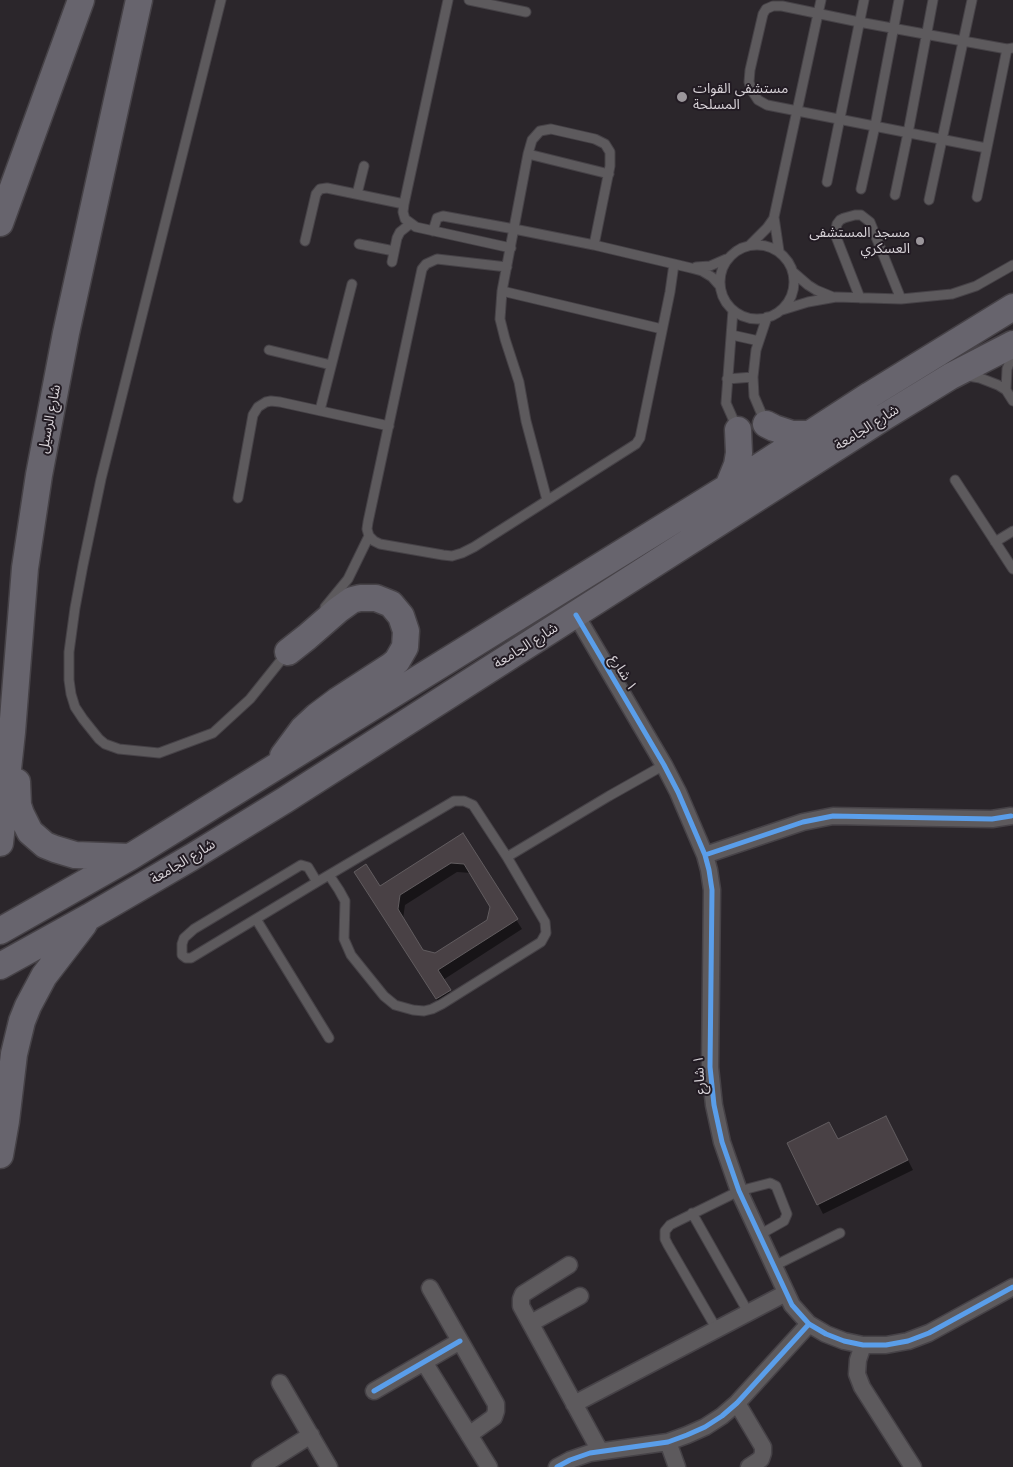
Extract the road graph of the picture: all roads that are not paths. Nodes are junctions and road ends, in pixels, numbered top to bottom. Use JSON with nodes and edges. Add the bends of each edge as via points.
{"nodes":[{"id":1,"x":139,"y":0,"type":"edge"},
{"id":2,"x":221,"y":0,"type":"edge"},
{"id":3,"x":448,"y":0,"type":"edge"},
{"id":4,"x":469,"y":0,"type":"edge"},
{"id":5,"x":821,"y":0,"type":"edge"},
{"id":6,"x":864,"y":0,"type":"edge"},
{"id":7,"x":900,"y":0,"type":"edge"},
{"id":8,"x":933,"y":0,"type":"edge"},
{"id":9,"x":972,"y":0,"type":"edge"},
{"id":10,"x":75,"y":5,"type":"edge"},
{"id":11,"x":526,"y":12,"type":"dead end"},
{"id":12,"x":818,"y":13,"type":"junction"},
{"id":13,"x":860,"y":22,"type":"junction"},
{"id":14,"x":894,"y":28,"type":"junction"},
{"id":15,"x":927,"y":34,"type":"junction"},
{"id":16,"x":963,"y":41,"type":"junction"},
{"id":17,"x":1010,"y":48,"type":"edge"},
{"id":18,"x":796,"y":112,"type":"junction"},
{"id":19,"x":840,"y":120,"type":"junction"},
{"id":20,"x":875,"y":126,"type":"junction"},
{"id":21,"x":908,"y":133,"type":"junction"},
{"id":22,"x":942,"y":139,"type":"junction"},
{"id":23,"x":986,"y":148,"type":"junction"},
{"id":24,"x":528,"y":154,"type":"junction"},
{"id":25,"x":364,"y":166,"type":"dead end"},
{"id":26,"x":609,"y":174,"type":"junction"},
{"id":27,"x":827,"y":182,"type":"dead end"},
{"id":28,"x":861,"y":188,"type":"dead end"},
{"id":29,"x":357,"y":194,"type":"junction"},
{"id":30,"x":895,"y":195,"type":"dead end"},
{"id":31,"x":977,"y":196,"type":"dead end"},
{"id":32,"x":929,"y":200,"type":"dead end"},
{"id":33,"x":404,"y":204,"type":"junction"},
{"id":34,"x":774,"y":217,"type":"junction"},
{"id":35,"x":0,"y":223,"type":"edge"},
{"id":36,"x":410,"y":224,"type":"junction"},
{"id":37,"x":514,"y":229,"type":"junction"},
{"id":38,"x":433,"y":231,"type":"junction"},
{"id":39,"x":305,"y":241,"type":"dead end"},
{"id":40,"x":359,"y":244,"type":"dead end"},
{"id":41,"x":594,"y":245,"type":"junction"},
{"id":42,"x":750,"y":245,"type":"junction"},
{"id":43,"x":511,"y":248,"type":"junction"},
{"id":44,"x":394,"y":251,"type":"junction"},
{"id":45,"x":779,"y":251,"type":"junction"},
{"id":46,"x":728,"y":258,"type":"junction"},
{"id":47,"x":392,"y":262,"type":"dead end"},
{"id":48,"x":674,"y":264,"type":"junction"},
{"id":49,"x":1013,"y":265,"type":"edge"},
{"id":50,"x":507,"y":267,"type":"junction"},
{"id":51,"x":691,"y":268,"type":"junction"},
{"id":52,"x":793,"y":272,"type":"junction"},
{"id":53,"x":352,"y":284,"type":"dead end"},
{"id":54,"x":720,"y":286,"type":"junction"},
{"id":55,"x":502,"y":291,"type":"junction"},
{"id":56,"x":836,"y":298,"type":"junction"},
{"id":57,"x":860,"y":298,"type":"junction"},
{"id":58,"x":901,"y":299,"type":"junction"},
{"id":59,"x":1013,"y":307,"type":"edge"},
{"id":60,"x":733,"y":310,"type":"junction"},
{"id":61,"x":782,"y":310,"type":"junction"},
{"id":62,"x":768,"y":317,"type":"junction"},
{"id":63,"x":662,"y":330,"type":"junction"},
{"id":64,"x":732,"y":335,"type":"junction"},
{"id":65,"x":759,"y":341,"type":"junction"},
{"id":66,"x":1013,"y":344,"type":"edge"},
{"id":67,"x":269,"y":350,"type":"dead end"},
{"id":68,"x":1013,"y":353,"type":"edge"},
{"id":69,"x":331,"y":365,"type":"junction"},
{"id":70,"x":950,"y":376,"type":"junction"},
{"id":71,"x":753,"y":377,"type":"junction"},
{"id":72,"x":727,"y":379,"type":"junction"},
{"id":73,"x":1006,"y":390,"type":"junction"},
{"id":74,"x":1013,"y":401,"type":"edge"},
{"id":75,"x":320,"y":410,"type":"junction"},
{"id":76,"x":389,"y":426,"type":"junction"},
{"id":77,"x":738,"y":430,"type":"junction"},
{"id":78,"x":775,"y":440,"type":"junction"},
{"id":79,"x":754,"y":461,"type":"junction"},
{"id":80,"x":955,"y":480,"type":"dead end"},
{"id":81,"x":728,"y":487,"type":"junction"},
{"id":82,"x":238,"y":498,"type":"dead end"},
{"id":83,"x":547,"y":500,"type":"junction"},
{"id":84,"x":1013,"y":531,"type":"edge"},
{"id":85,"x":369,"y":536,"type":"junction"},
{"id":86,"x":995,"y":542,"type":"junction"},
{"id":87,"x":1013,"y":569,"type":"edge"},
{"id":88,"x":576,"y":615,"type":"junction"},
{"id":89,"x":288,"y":652,"type":"junction"},
{"id":90,"x":16,"y":673,"type":"junction"},
{"id":91,"x":5,"y":753,"type":"edge"},
{"id":92,"x":664,"y":765,"type":"junction"},
{"id":93,"x":273,"y":769,"type":"junction"},
{"id":94,"x":1011,"y":816,"type":"dead end"},
{"id":95,"x":0,"y":843,"type":"edge"},
{"id":96,"x":705,"y":855,"type":"junction"},
{"id":97,"x":507,"y":857,"type":"junction"},
{"id":98,"x":130,"y":858,"type":"junction"},
{"id":99,"x":329,"y":875,"type":"junction"},
{"id":100,"x":317,"y":882,"type":"junction"},
{"id":101,"x":89,"y":917,"type":"junction"},
{"id":102,"x":256,"y":919,"type":"junction"},
{"id":103,"x":0,"y":931,"type":"edge"},
{"id":104,"x":0,"y":966,"type":"edge"},
{"id":105,"x":329,"y":1038,"type":"dead end"},
{"id":106,"x":0,"y":1155,"type":"edge"},
{"id":107,"x":740,"y":1191,"type":"junction"},
{"id":108,"x":692,"y":1213,"type":"junction"},
{"id":109,"x":840,"y":1233,"type":"dead end"},
{"id":110,"x":760,"y":1235,"type":"junction"},
{"id":111,"x":569,"y":1265,"type":"dead end"},
{"id":112,"x":774,"y":1266,"type":"junction"},
{"id":113,"x":1013,"y":1287,"type":"edge"},
{"id":114,"x":430,"y":1288,"type":"dead end"},
{"id":115,"x":786,"y":1293,"type":"junction"},
{"id":116,"x":580,"y":1296,"type":"dead end"},
{"id":117,"x":748,"y":1312,"type":"junction"},
{"id":118,"x":531,"y":1323,"type":"junction"},
{"id":119,"x":809,"y":1324,"type":"junction"},
{"id":120,"x":716,"y":1328,"type":"junction"},
{"id":121,"x":460,"y":1341,"type":"junction"},
{"id":122,"x":864,"y":1345,"type":"junction"},
{"id":123,"x":424,"y":1362,"type":"junction"},
{"id":124,"x":280,"y":1383,"type":"dead end"},
{"id":125,"x":374,"y":1391,"type":"dead end"},
{"id":126,"x":737,"y":1403,"type":"junction"},
{"id":127,"x":574,"y":1404,"type":"junction"},
{"id":128,"x":469,"y":1434,"type":"junction"},
{"id":129,"x":311,"y":1435,"type":"junction"},
{"id":130,"x":668,"y":1442,"type":"junction"},
{"id":131,"x":600,"y":1450,"type":"junction"},
{"id":132,"x":282,"y":1461,"type":"edge"},
{"id":133,"x":260,"y":1467,"type":"edge"},
{"id":134,"x":330,"y":1467,"type":"edge"},
{"id":135,"x":490,"y":1467,"type":"edge"},
{"id":136,"x":557,"y":1467,"type":"edge"},
{"id":137,"x":677,"y":1467,"type":"edge"},
{"id":138,"x":749,"y":1467,"type":"edge"},
{"id":139,"x":913,"y":1467,"type":"edge"}],
"edges":[{"from":1,"to":90,"type":"main road","name":"شارع الرسيل","via":[[66,333],[39,475],[25,568]]},
{"from":2,"to":89,"type":"lane","via":[[84,556],[69,652],[71,694],[75,707],[99,739],[119,749],[159,753],[213,733],[250,699]]},
{"from":3,"to":33,"type":"lane"},
{"from":4,"to":11,"type":"lane"},
{"from":5,"to":12,"type":"lane"},
{"from":6,"to":13,"type":"lane"},
{"from":7,"to":14,"type":"lane"},
{"from":8,"to":15,"type":"lane"},
{"from":9,"to":16,"type":"lane"},
{"from":10,"to":35,"type":"main road","via":[[64,45]]},
{"from":12,"to":13,"type":"lane"},
{"from":12,"to":18,"type":"lane"},
{"from":12,"to":18,"type":"lane","via":[[782,6],[766,9],[755,48],[749,76],[752,92],[767,106]]},
{"from":13,"to":14,"type":"lane"},
{"from":13,"to":19,"type":"lane"},
{"from":14,"to":15,"type":"lane"},
{"from":14,"to":20,"type":"lane"},
{"from":15,"to":16,"type":"lane"},
{"from":15,"to":21,"type":"lane"},
{"from":16,"to":17,"type":"lane"},
{"from":16,"to":22,"type":"lane"},
{"from":17,"to":23,"type":"lane"},
{"from":18,"to":19,"type":"lane"},
{"from":18,"to":34,"type":"lane"},
{"from":19,"to":20,"type":"lane"},
{"from":19,"to":27,"type":"lane"},
{"from":20,"to":21,"type":"lane"},
{"from":20,"to":28,"type":"lane"},
{"from":21,"to":22,"type":"lane"},
{"from":21,"to":30,"type":"lane"},
{"from":22,"to":23,"type":"lane"},
{"from":22,"to":32,"type":"lane"},
{"from":23,"to":31,"type":"lane"},
{"from":24,"to":26,"type":"lane"},
{"from":24,"to":26,"type":"lane","via":[[532,140],[540,132],[552,129],[595,139],[605,144],[610,152]]},
{"from":24,"to":37,"type":"lane"},
{"from":25,"to":29,"type":"lane"},
{"from":26,"to":41,"type":"lane"},
{"from":29,"to":33,"type":"lane"},
{"from":29,"to":39,"type":"lane","via":[[323,188],[317,191]]},
{"from":33,"to":36,"type":"lane","via":[[405,219]]},
{"from":34,"to":42,"type":"lane","via":[[764,233]]},
{"from":34,"to":45,"type":"lane"},
{"from":36,"to":38,"type":"lane"},
{"from":36,"to":44,"type":"lane","via":[[396,238]]},
{"from":37,"to":38,"type":"lane","via":[[442,216]]},
{"from":37,"to":41,"type":"lane"},
{"from":37,"to":43,"type":"lane"},
{"from":38,"to":43,"type":"lane"},
{"from":40,"to":44,"type":"lane"},
{"from":41,"to":48,"type":"lane"},
{"from":42,"to":45,"type":"lane"},
{"from":42,"to":46,"type":"lane"},
{"from":43,"to":50,"type":"lane"},
{"from":44,"to":47,"type":"lane"},
{"from":45,"to":52,"type":"lane"},
{"from":46,"to":51,"type":"lane","via":[[710,266]]},
{"from":46,"to":54,"type":"lane","via":[[720,274]]},
{"from":48,"to":51,"type":"lane"},
{"from":48,"to":63,"type":"lane"},
{"from":49,"to":58,"type":"lane","via":[[964,290]]},
{"from":50,"to":55,"type":"lane"},
{"from":50,"to":76,"type":"lane","via":[[443,259],[431,261],[422,269]]},
{"from":51,"to":54,"type":"lane","via":[[712,277]]},
{"from":52,"to":56,"type":"lane","via":[[812,288]]},
{"from":52,"to":61,"type":"lane","via":[[791,296]]},
{"from":53,"to":69,"type":"lane"},
{"from":54,"to":60,"type":"lane","via":[[723,298]]},
{"from":55,"to":63,"type":"lane"},
{"from":55,"to":83,"type":"lane","via":[[500,319],[519,382]]},
{"from":56,"to":57,"type":"lane"},
{"from":56,"to":61,"type":"lane"},
{"from":57,"to":58,"type":"lane"},
{"from":57,"to":58,"type":"lane","via":[[835,234],[840,220],[855,215],[870,222]]},
{"from":59,"to":78,"type":"main road","name":"شارع الجامعة","via":[[811,434],[792,434],[774,428]]},
{"from":60,"to":62,"type":"lane","via":[[753,319]]},
{"from":60,"to":64,"type":"lane"},
{"from":61,"to":62,"type":"lane"},
{"from":62,"to":65,"type":"lane"},
{"from":63,"to":83,"type":"lane","via":[[640,438],[636,444]]},
{"from":64,"to":65,"type":"lane"},
{"from":64,"to":72,"type":"lane"},
{"from":65,"to":71,"type":"lane"},
{"from":66,"to":70,"type":"main road","name":"شارع الجامعة"},
{"from":67,"to":69,"type":"lane"},
{"from":68,"to":73,"type":"lane","via":[[1007,369]]},
{"from":69,"to":75,"type":"lane"},
{"from":70,"to":73,"type":"lane","via":[[980,378]]},
{"from":70,"to":88,"type":"main road","name":"شارع الجامعة"},
{"from":71,"to":72,"type":"lane"},
{"from":71,"to":78,"type":"lane","via":[[754,396]]},
{"from":72,"to":77,"type":"lane","via":[[726,403]]},
{"from":73,"to":74,"type":"lane"},
{"from":75,"to":76,"type":"lane"},
{"from":75,"to":82,"type":"lane","via":[[276,401],[258,407],[253,415]]},
{"from":76,"to":85,"type":"lane","via":[[368,522]]},
{"from":77,"to":79,"type":"lane"},
{"from":77,"to":81,"type":"main road","via":[[739,454]]},
{"from":78,"to":79,"type":"main road","name":"شارع الجامعة"},
{"from":79,"to":81,"type":"main road","name":"شارع الجامعة"},
{"from":80,"to":86,"type":"lane"},
{"from":81,"to":93,"type":"main road","name":"شارع الجامعة"},
{"from":83,"to":85,"type":"lane","via":[[474,547],[452,556],[380,544]]},
{"from":84,"to":86,"type":"lane"},
{"from":85,"to":89,"type":"lane","via":[[348,579]]},
{"from":86,"to":87,"type":"lane"},
{"from":88,"to":92,"type":"street","name":"١ شارع"},
{"from":88,"to":101,"type":"main road","name":"شارع الجامعة","via":[[285,800]]},
{"from":89,"to":93,"type":"main road","via":[[338,610],[360,598],[376,598],[391,604],[402,616],[406,631],[405,647],[397,661],[317,716]]},
{"from":90,"to":91,"type":"main road","name":"شارع الرسيل"},
{"from":90,"to":98,"type":"main road","via":[[21,712],[18,805],[25,824],[37,839],[54,849]]},
{"from":91,"to":95,"type":"main road","name":"شارع الرسيل"},
{"from":92,"to":96,"type":"street","name":"١ شارع"},
{"from":92,"to":97,"type":"lane"},
{"from":93,"to":98,"type":"main road","name":"شارع الجامعة"},
{"from":94,"to":96,"type":"street","via":[[992,819],[834,816],[803,822]]},
{"from":96,"to":107,"type":"street","name":"١ شارع","via":[[712,890],[711,1086],[722,1142]]},
{"from":97,"to":99,"type":"lane","via":[[473,805],[454,801]]},
{"from":97,"to":99,"type":"lane","via":[[545,922],[546,933],[541,942],[424,1012],[395,1005],[388,1000],[351,955],[344,939],[345,901]]},
{"from":98,"to":103,"type":"main road","name":"شارع الجامعة"},
{"from":99,"to":100,"type":"lane"},
{"from":100,"to":102,"type":"lane"},
{"from":100,"to":102,"type":"lane","via":[[308,867],[297,867],[194,929],[184,938],[182,955],[190,958]]},
{"from":101,"to":104,"type":"main road","name":"شارع الجامعة"},
{"from":101,"to":106,"type":"main road","via":[[44,976],[25,1014],[14,1054]]},
{"from":102,"to":105,"type":"lane"},
{"from":107,"to":108,"type":"lane"},
{"from":107,"to":110,"type":"street","name":"١ شارع"},
{"from":107,"to":110,"type":"lane","via":[[770,1183],[776,1186],[787,1214],[784,1221]]},
{"from":108,"to":117,"type":"lane"},
{"from":108,"to":120,"type":"lane","via":[[670,1225],[665,1239]]},
{"from":109,"to":112,"type":"lane"},
{"from":110,"to":112,"type":"street","name":"١ شارع"},
{"from":111,"to":118,"type":"street","via":[[523,1294],[521,1306]]},
{"from":112,"to":115,"type":"street","name":"١ شارع"},
{"from":113,"to":122,"type":"street","name":"١ شارع","via":[[929,1333],[893,1344]]},
{"from":114,"to":121,"type":"street"},
{"from":115,"to":117,"type":"street"},
{"from":115,"to":119,"type":"street","name":"١ شارع"},
{"from":116,"to":118,"type":"street"},
{"from":117,"to":120,"type":"street"},
{"from":118,"to":127,"type":"street"},
{"from":119,"to":122,"type":"street","name":"١ شارع","via":[[844,1341]]},
{"from":119,"to":126,"type":"street"},
{"from":120,"to":127,"type":"street"},
{"from":121,"to":123,"type":"street"},
{"from":121,"to":128,"type":"street","via":[[496,1404],[494,1417]]},
{"from":122,"to":139,"type":"street","via":[[857,1374],[862,1387]]},
{"from":123,"to":125,"type":"street"},
{"from":123,"to":128,"type":"street"},
{"from":124,"to":129,"type":"street"},
{"from":126,"to":130,"type":"street","via":[[705,1426]]},
{"from":126,"to":138,"type":"street","via":[[763,1447],[761,1459]]},
{"from":127,"to":131,"type":"street"},
{"from":128,"to":135,"type":"street"},
{"from":129,"to":132,"type":"street"},
{"from":129,"to":134,"type":"street"},
{"from":130,"to":131,"type":"street"},
{"from":130,"to":137,"type":"street"},
{"from":131,"to":136,"type":"street"},
{"from":132,"to":133,"type":"street"}]}
